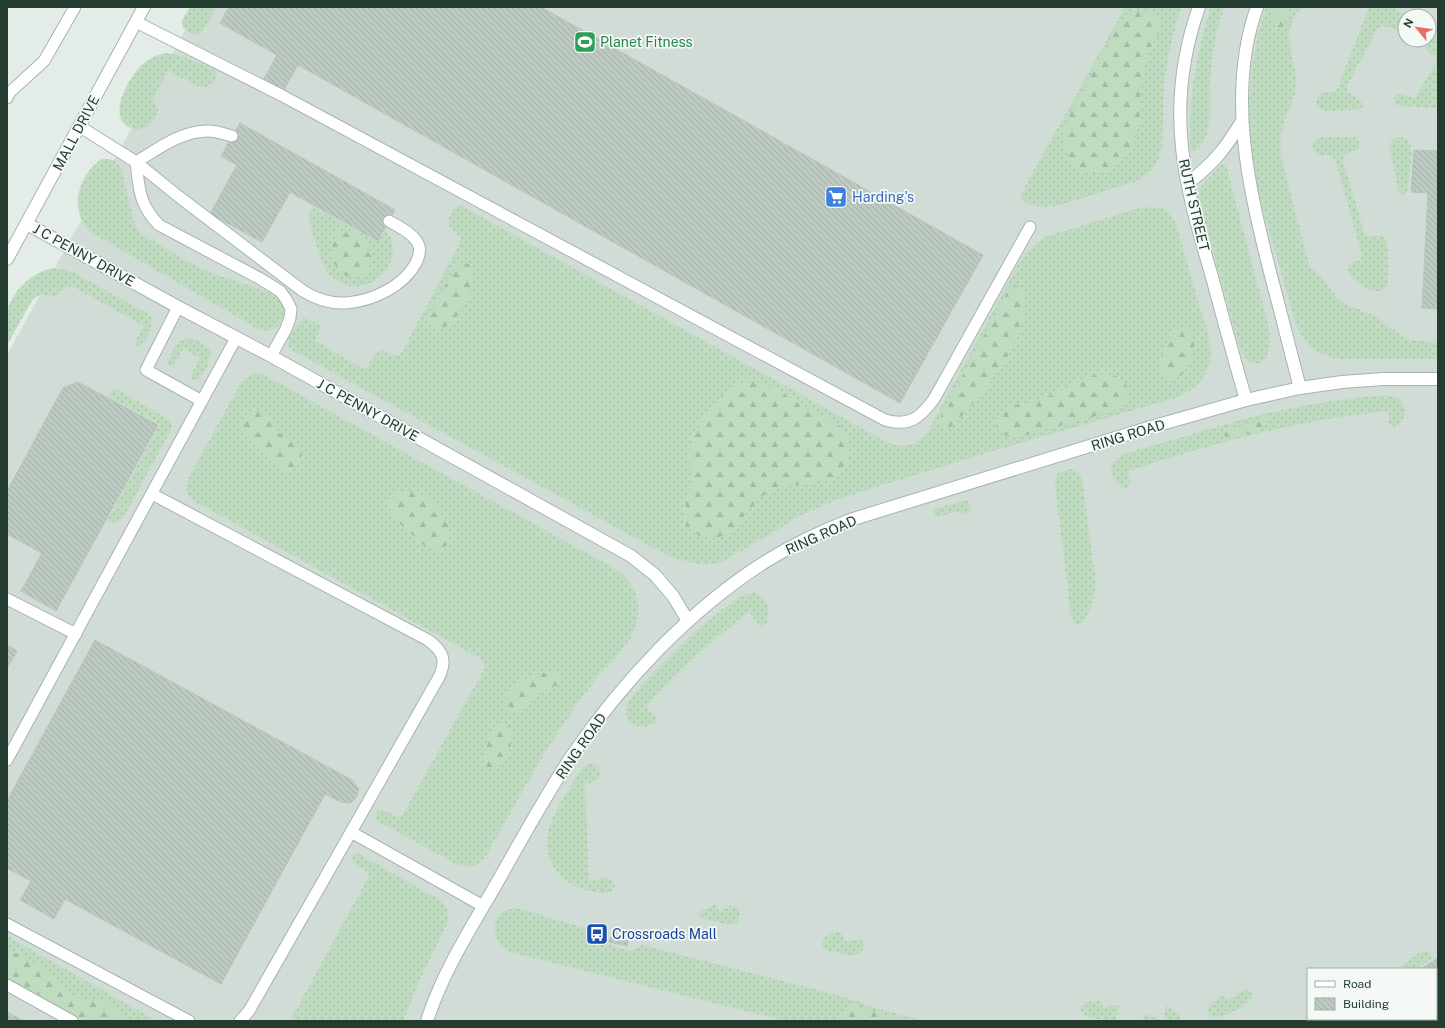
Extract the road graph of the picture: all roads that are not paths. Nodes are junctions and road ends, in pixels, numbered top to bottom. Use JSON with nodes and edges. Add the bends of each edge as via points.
{"nodes":[{"id":1,"x":75,"y":7,"type":"edge"},
{"id":2,"x":144,"y":7,"type":"edge"},
{"id":3,"x":1199,"y":7,"type":"edge"},
{"id":4,"x":1257,"y":7,"type":"edge"},
{"id":5,"x":136,"y":22,"type":"junction"},
{"id":6,"x":8,"y":93,"type":"edge"},
{"id":7,"x":1242,"y":121,"type":"junction"},
{"id":8,"x":79,"y":126,"type":"junction"},
{"id":9,"x":232,"y":136,"type":"dead end"},
{"id":10,"x":136,"y":162,"type":"junction"},
{"id":11,"x":1188,"y":183,"type":"junction"},
{"id":12,"x":389,"y":221,"type":"dead end"},
{"id":13,"x":27,"y":224,"type":"junction"},
{"id":14,"x":1030,"y":227,"type":"dead end"},
{"id":15,"x":7,"y":259,"type":"edge"},
{"id":16,"x":178,"y":307,"type":"junction"},
{"id":17,"x":236,"y":338,"type":"junction"},
{"id":18,"x":271,"y":356,"type":"junction"},
{"id":19,"x":1438,"y":379,"type":"edge"},
{"id":20,"x":1300,"y":388,"type":"junction"},
{"id":21,"x":1246,"y":400,"type":"junction"},
{"id":22,"x":202,"y":401,"type":"junction"},
{"id":23,"x":152,"y":494,"type":"junction"},
{"id":24,"x":7,"y":599,"type":"edge"},
{"id":25,"x":688,"y":621,"type":"junction"},
{"id":26,"x":76,"y":634,"type":"junction"},
{"id":27,"x":7,"y":760,"type":"edge"},
{"id":28,"x":351,"y":832,"type":"junction"},
{"id":29,"x":483,"y":906,"type":"junction"},
{"id":30,"x":7,"y":924,"type":"edge"},
{"id":31,"x":7,"y":985,"type":"edge"},
{"id":32,"x":72,"y":1021,"type":"edge"},
{"id":33,"x":189,"y":1021,"type":"edge"},
{"id":34,"x":240,"y":1021,"type":"edge"},
{"id":35,"x":427,"y":1021,"type":"edge"}],
"edges":[{"from":1,"to":6,"type":"lane","via":[[44,61]]},
{"from":2,"to":5,"type":"street","name":"MALL DRIVE"},
{"from":3,"to":11,"type":"street","name":"RUTH STREET","via":[[1186,52],[1182,82],[1180,116]]},
{"from":4,"to":7,"type":"street","via":[[1244,59]]},
{"from":5,"to":8,"type":"street","name":"MALL DRIVE"},
{"from":5,"to":14,"type":"lane","via":[[281,95],[885,420],[895,423],[906,423],[917,418],[934,399]]},
{"from":7,"to":11,"type":"street","via":[[1218,156]]},
{"from":7,"to":20,"type":"street","via":[[1249,180],[1257,218]]},
{"from":8,"to":10,"type":"lane"},
{"from":8,"to":13,"type":"street","name":"MALL DRIVE"},
{"from":9,"to":10,"type":"lane","via":[[208,131],[193,133],[177,138]]},
{"from":10,"to":12,"type":"lane","via":[[303,291],[328,302],[345,303],[375,296],[404,279],[412,269],[419,257],[420,247],[407,232]]},
{"from":10,"to":18,"type":"lane","via":[[143,203],[159,224],[271,284],[286,299],[291,309],[290,318]]},
{"from":11,"to":21,"type":"street","name":"RUTH STREET","via":[[1200,237]]},
{"from":13,"to":15,"type":"street","name":"MALL DRIVE"},
{"from":13,"to":16,"type":"street","name":"J C PENNY DRIVE"},
{"from":16,"to":17,"type":"street","name":"J C PENNY DRIVE"},
{"from":16,"to":22,"type":"lane","via":[[146,370]]},
{"from":17,"to":18,"type":"street","name":"J C PENNY DRIVE"},
{"from":17,"to":22,"type":"lane"},
{"from":18,"to":25,"type":"street","name":"J C PENNY DRIVE","via":[[630,556],[655,575],[673,596]]},
{"from":19,"to":20,"type":"street","name":"RING ROAD","via":[[1382,379]]},
{"from":20,"to":21,"type":"street","name":"RING ROAD"},
{"from":21,"to":25,"type":"street","name":"RING ROAD","via":[[850,520],[767,560]]},
{"from":22,"to":23,"type":"lane"},
{"from":23,"to":26,"type":"lane"},
{"from":23,"to":28,"type":"lane","via":[[428,640],[441,653],[443,662],[440,677]]},
{"from":24,"to":26,"type":"lane"},
{"from":25,"to":29,"type":"street","name":"RING ROAD","via":[[641,668],[591,729],[549,791]]},
{"from":26,"to":27,"type":"lane"},
{"from":28,"to":29,"type":"lane"},
{"from":28,"to":34,"type":"lane","via":[[250,1011]]},
{"from":29,"to":35,"type":"street","name":"RING ROAD","via":[[449,968]]},
{"from":30,"to":33,"type":"lane"},
{"from":31,"to":32,"type":"lane"}]}
